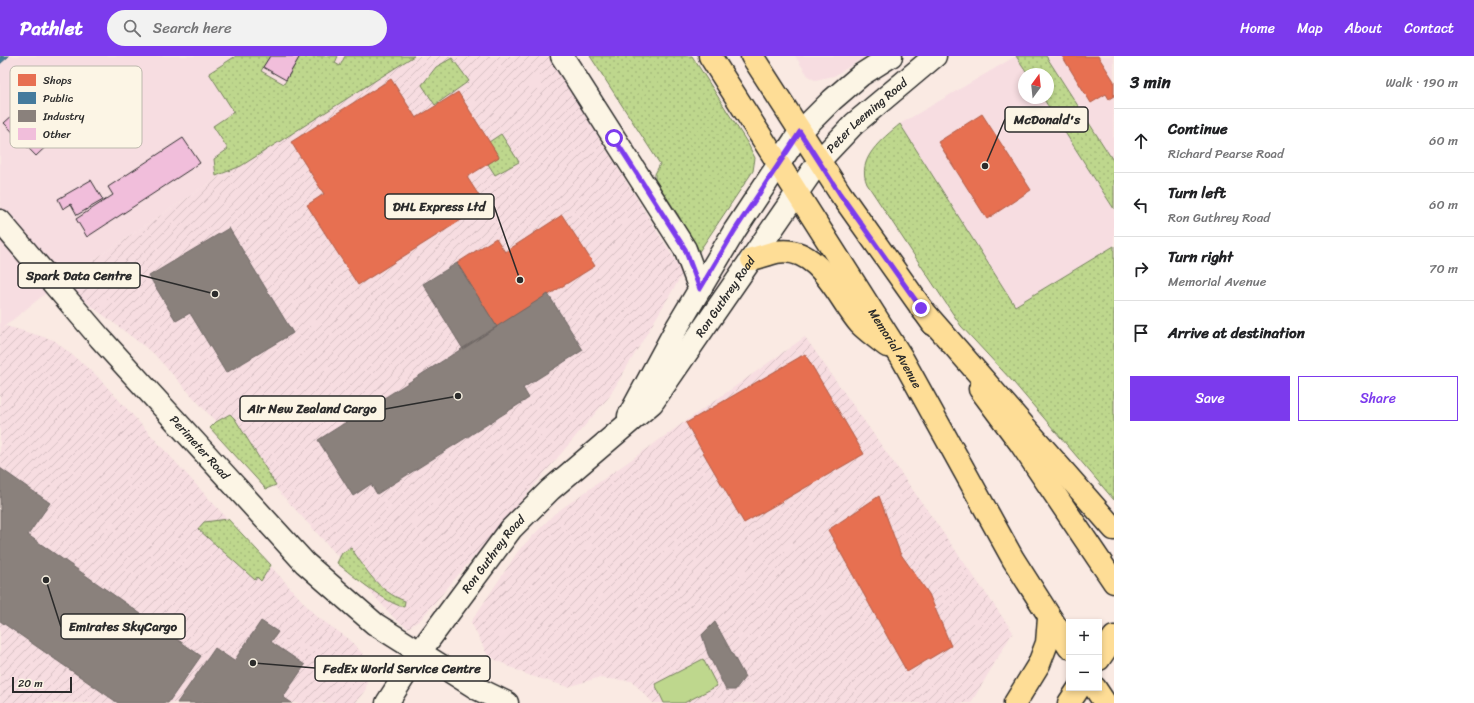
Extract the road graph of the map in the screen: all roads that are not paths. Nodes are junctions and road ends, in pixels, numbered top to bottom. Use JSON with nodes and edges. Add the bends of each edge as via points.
{"nodes":[{"id":1,"x":562,"y":56,"type":"edge"},
{"id":2,"x":710,"y":56,"type":"edge"},
{"id":3,"x":752,"y":56,"type":"edge"},
{"id":4,"x":891,"y":56,"type":"edge"},
{"id":5,"x":935,"y":56,"type":"edge"},
{"id":6,"x":800,"y":132,"type":"junction"},
{"id":7,"x":819,"y":161,"type":"junction"},
{"id":8,"x":778,"y":163,"type":"junction"},
{"id":9,"x":797,"y":193,"type":"junction"},
{"id":10,"x":0,"y":222,"type":"edge"},
{"id":11,"x":752,"y":259,"type":"junction"},
{"id":12,"x":700,"y":289,"type":"junction"},
{"id":13,"x":921,"y":308,"type":"junction"},
{"id":14,"x":902,"y":358,"type":"junction"},
{"id":15,"x":624,"y":426,"type":"junction"},
{"id":16,"x":1114,"y":529,"type":"edge"},
{"id":17,"x":1114,"y":582,"type":"edge"},
{"id":18,"x":1049,"y":618,"type":"junction"},
{"id":19,"x":1114,"y":637,"type":"edge"},
{"id":20,"x":1066,"y":643,"type":"edge"},
{"id":21,"x":419,"y":653,"type":"junction"},
{"id":22,"x":1102,"y":655,"type":"edge"},
{"id":23,"x":1078,"y":691,"type":"edge"},
{"id":24,"x":1097,"y":691,"type":"edge"},
{"id":25,"x":387,"y":703,"type":"edge"},
{"id":26,"x":507,"y":703,"type":"edge"},
{"id":27,"x":1015,"y":703,"type":"edge"},
{"id":28,"x":1069,"y":703,"type":"edge"},
{"id":29,"x":1105,"y":703,"type":"edge"}],
"edges":[{"from":1,"to":12,"type":"street","via":[[685,249]]},
{"from":2,"to":8,"type":"main road","name":"Memorial Avenue"},
{"from":3,"to":6,"type":"main road"},
{"from":4,"to":6,"type":"street","via":[[855,80]]},
{"from":5,"to":7,"type":"street","name":"Peter Leeming Road","via":[[854,124]]},
{"from":6,"to":7,"type":"main road"},
{"from":6,"to":8,"type":"street","name":"Ron Guthrey Road"},
{"from":7,"to":9,"type":"street","name":"Ron Guthrey Road"},
{"from":7,"to":13,"type":"main road"},
{"from":8,"to":9,"type":"main road","name":"Memorial Avenue"},
{"from":8,"to":12,"type":"street","name":"Ron Guthrey Road"},
{"from":9,"to":11,"type":"street","name":"Ron Guthrey Road"},
{"from":9,"to":14,"type":"main road","name":"Memorial Avenue"},
{"from":10,"to":21,"type":"street","name":"Perimeter Road","via":[[100,338],[301,558],[375,624]]},
{"from":11,"to":14,"type":"main road","via":[[777,252],[792,253],[815,264],[860,325]]},
{"from":11,"to":15,"type":"street","name":"Ron Guthrey Road","via":[[652,403]]},
{"from":12,"to":15,"type":"street","name":"Ron Guthrey Road"},
{"from":13,"to":16,"type":"main road"},
{"from":13,"to":17,"type":"main road","via":[[1021,444]]},
{"from":14,"to":18,"type":"main road","name":"Memorial Avenue","via":[[1013,559]]},
{"from":15,"to":21,"type":"street","name":"Ron Guthrey Road","via":[[533,505],[511,529]]},
{"from":18,"to":20,"type":"main road","name":"Memorial Avenue"},
{"from":18,"to":27,"type":"main road","via":[[1047,643],[1039,664]]},
{"from":19,"to":22,"type":"main road"},
{"from":21,"to":25,"type":"street","name":"Ron Guthrey Road"},
{"from":21,"to":26,"type":"street","name":"Perimeter Road","via":[[478,689]]},
{"from":23,"to":28,"type":"main road"},
{"from":24,"to":29,"type":"main road"}]}
